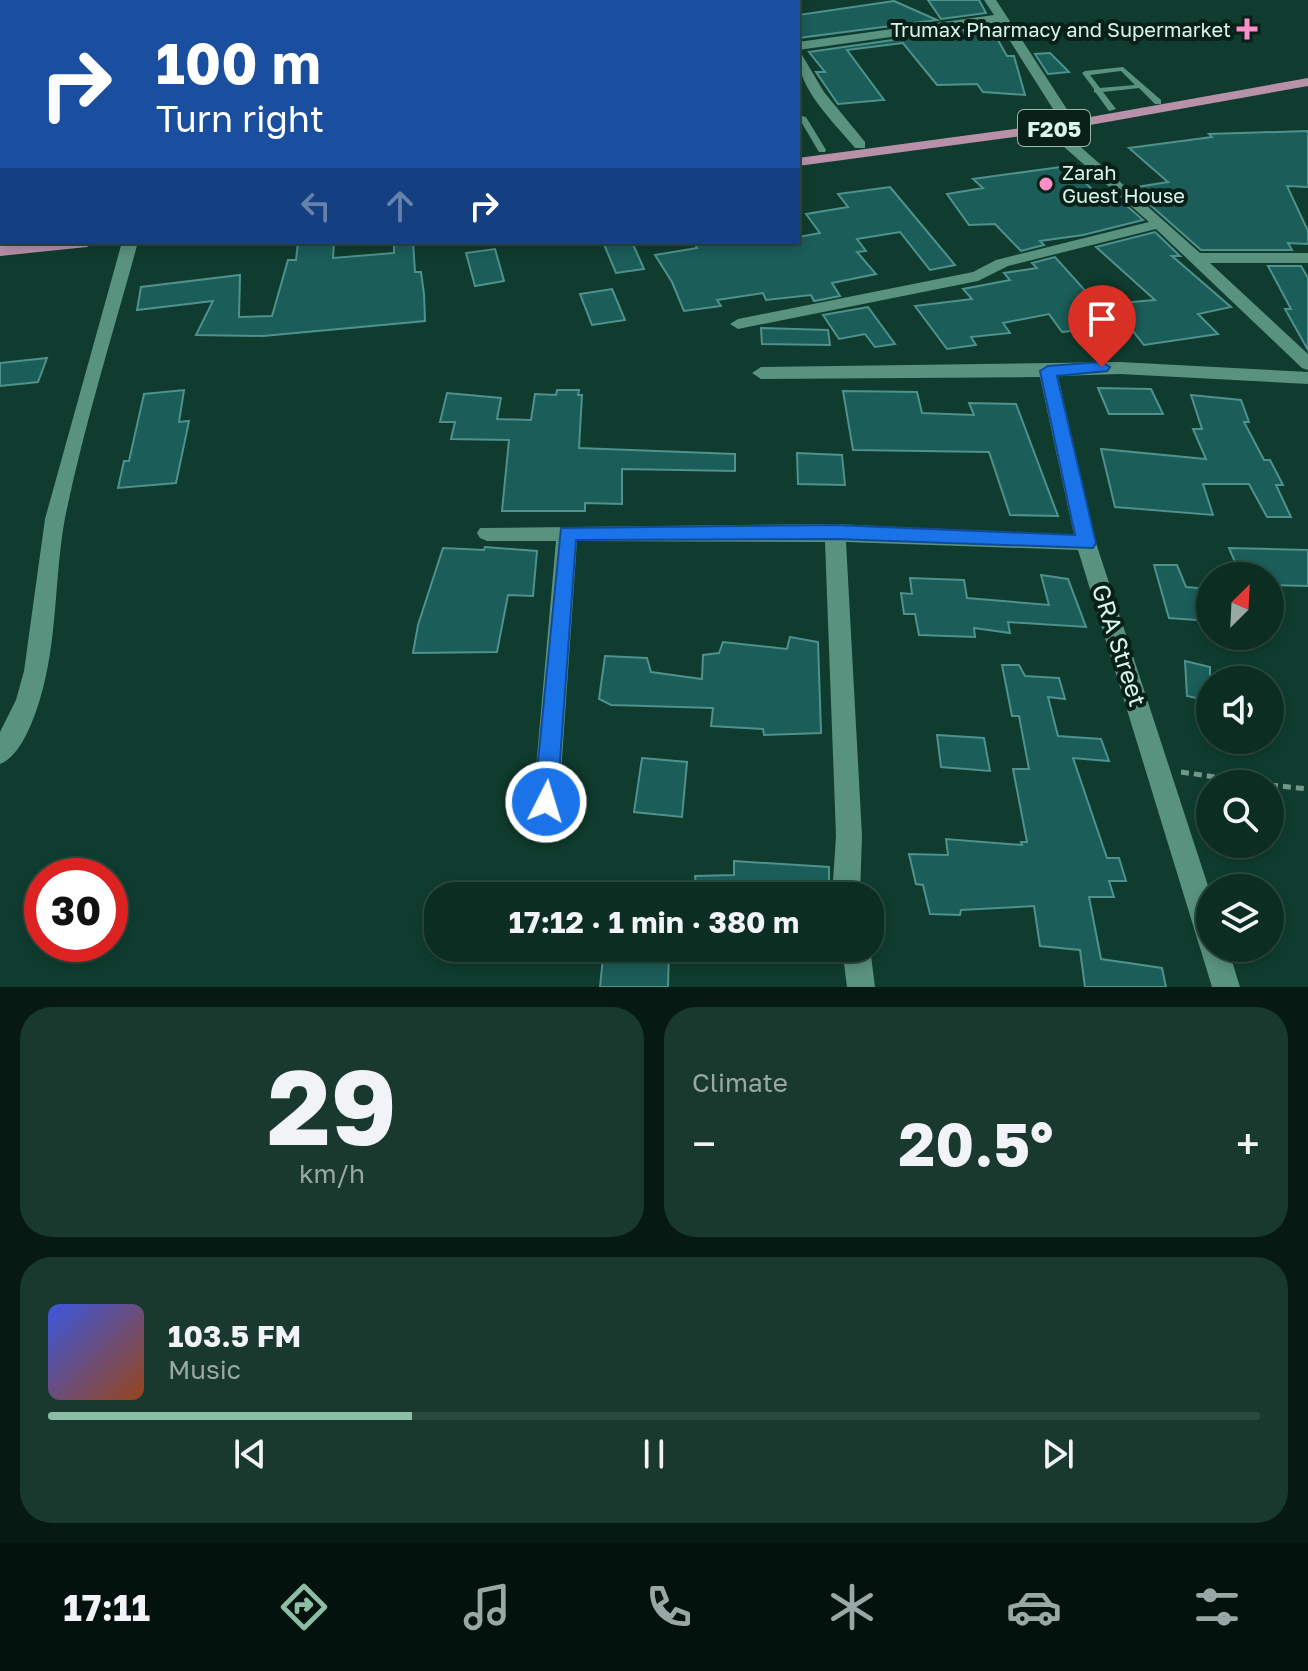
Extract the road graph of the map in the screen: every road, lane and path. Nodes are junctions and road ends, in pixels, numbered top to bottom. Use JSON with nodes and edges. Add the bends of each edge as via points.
{"nodes":[{"id":1,"x":990,"y":0,"type":"edge"},
{"id":2,"x":1000,"y":18,"type":"junction"},
{"id":3,"x":800,"y":46,"type":"edge"},
{"id":4,"x":800,"y":62,"type":"edge"},
{"id":5,"x":1308,"y":73,"type":"edge"},
{"id":6,"x":1308,"y":82,"type":"edge"},
{"id":7,"x":1141,"y":86,"type":"junction"},
{"id":8,"x":1096,"y":91,"type":"junction"},
{"id":9,"x":1158,"y":102,"type":"junction"},
{"id":10,"x":1112,"y":109,"type":"junction"},
{"id":11,"x":1065,"y":117,"type":"junction"},
{"id":12,"x":800,"y":118,"type":"edge"},
{"id":13,"x":1051,"y":128,"type":"junction"},
{"id":14,"x":860,"y":145,"type":"junction"},
{"id":15,"x":822,"y":150,"type":"junction"},
{"id":16,"x":800,"y":153,"type":"edge"},
{"id":17,"x":800,"y":162,"type":"edge"},
{"id":18,"x":1158,"y":224,"type":"junction"},
{"id":19,"x":68,"y":244,"type":"edge"},
{"id":20,"x":129,"y":244,"type":"edge"},
{"id":21,"x":0,"y":251,"type":"edge"},
{"id":22,"x":1197,"y":258,"type":"junction"},
{"id":23,"x":1308,"y":258,"type":"edge"},
{"id":24,"x":738,"y":324,"type":"dead end"},
{"id":25,"x":1308,"y":364,"type":"edge"},
{"id":26,"x":1048,"y":371,"type":"junction"},
{"id":27,"x":761,"y":373,"type":"dead end"},
{"id":28,"x":1308,"y":378,"type":"edge"},
{"id":29,"x":835,"y":532,"type":"junction"},
{"id":30,"x":487,"y":533,"type":"dead end"},
{"id":31,"x":567,"y":533,"type":"junction"},
{"id":32,"x":1086,"y":543,"type":"junction"},
{"id":33,"x":0,"y":753,"type":"edge"},
{"id":34,"x":1158,"y":768,"type":"junction"},
{"id":35,"x":1196,"y":774,"type":"edge"},
{"id":36,"x":1284,"y":786,"type":"edge"},
{"id":37,"x":1308,"y":789,"type":"edge"},
{"id":38,"x":546,"y":802,"type":"dead end"},
{"id":39,"x":847,"y":882,"type":"edge"},
{"id":40,"x":1196,"y":890,"type":"edge"},
{"id":41,"x":858,"y":962,"type":"edge"},
{"id":42,"x":1218,"y":962,"type":"edge"},
{"id":43,"x":861,"y":987,"type":"edge"},
{"id":44,"x":1226,"y":987,"type":"edge"}],
"edges":[{"from":1,"to":2,"type":"street"},
{"from":2,"to":3,"type":"street"},
{"from":2,"to":11,"type":"street"},
{"from":4,"to":14,"type":"street"},
{"from":5,"to":9,"type":"main road","number":"F205"},
{"from":6,"to":13,"type":"main road","number":"F205"},
{"from":7,"to":8,"type":"lane"},
{"from":7,"to":8,"type":"lane","via":[[1123,69],[1085,73]]},
{"from":7,"to":9,"type":"lane"},
{"from":8,"to":10,"type":"lane"},
{"from":9,"to":10,"type":"main road","number":"F205"},
{"from":10,"to":11,"type":"main road","number":"F205"},
{"from":11,"to":14,"type":"main road","number":"F205"},
{"from":12,"to":15,"type":"lane"},
{"from":13,"to":17,"type":"main road","number":"F205"},
{"from":13,"to":18,"type":"street"},
{"from":14,"to":15,"type":"main road","number":"F205"},
{"from":15,"to":16,"type":"main road","number":"F205"},
{"from":18,"to":22,"type":"street"},
{"from":18,"to":24,"type":"street","via":[[1002,263],[978,276]]},
{"from":19,"to":21,"type":"main road"},
{"from":20,"to":33,"type":"street","via":[[55,520],[34,678]]},
{"from":22,"to":23,"type":"street"},
{"from":22,"to":25,"type":"street"},
{"from":26,"to":27,"type":"street"},
{"from":26,"to":28,"type":"street","via":[[1120,368]]},
{"from":26,"to":32,"type":"street","name":"GRA Street"},
{"from":29,"to":31,"type":"street"},
{"from":29,"to":32,"type":"street"},
{"from":29,"to":39,"type":"street"},
{"from":30,"to":31,"type":"street"},
{"from":31,"to":38,"type":"street"},
{"from":32,"to":34,"type":"street","name":"GRA Street"},
{"from":34,"to":35,"type":"path"},
{"from":34,"to":40,"type":"street","name":"GRA Street"},
{"from":36,"to":37,"type":"path"},
{"from":41,"to":43,"type":"street"},
{"from":42,"to":44,"type":"street"}]}
